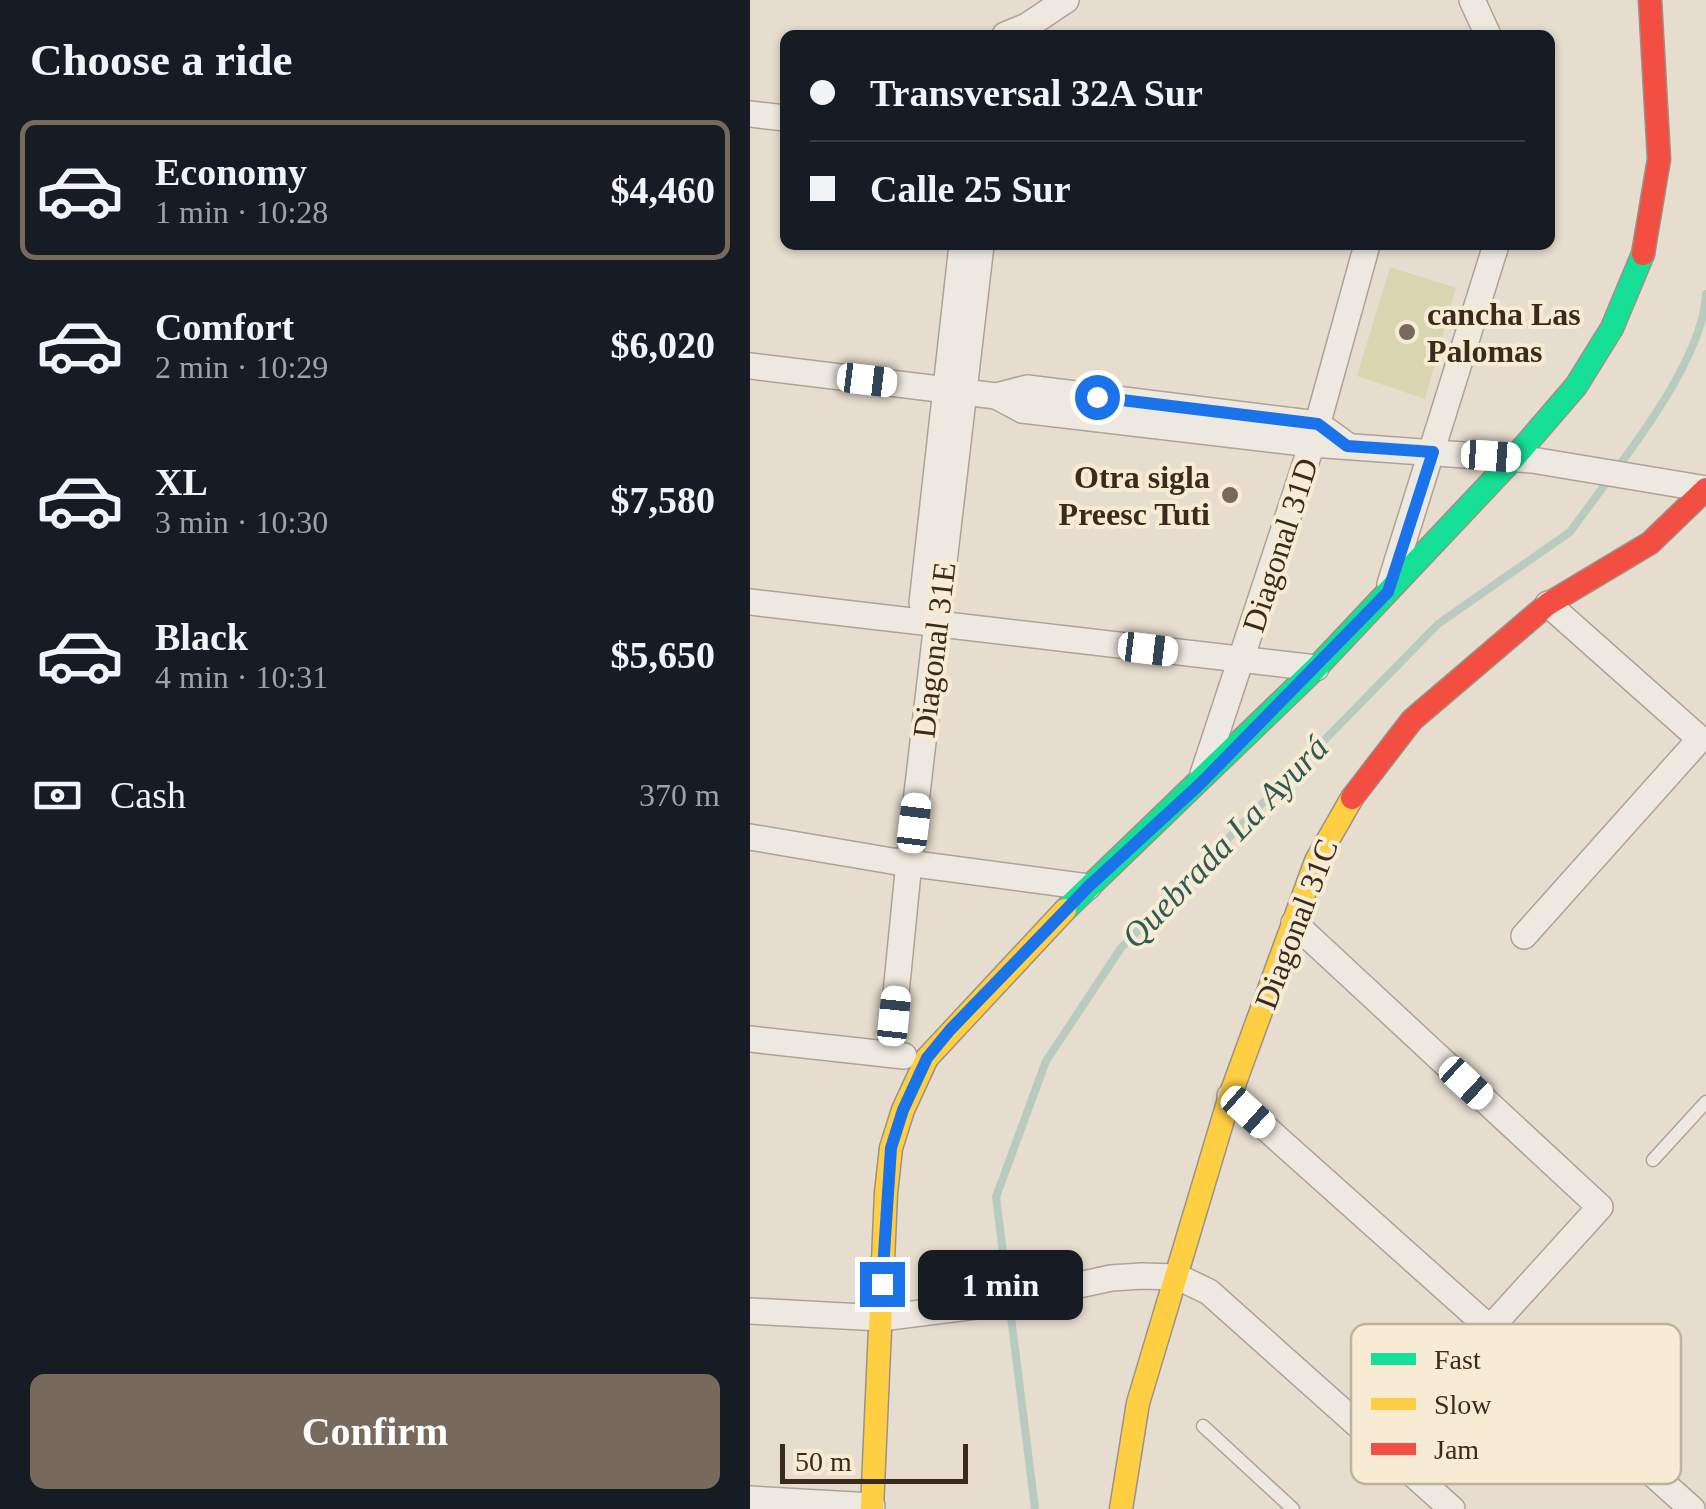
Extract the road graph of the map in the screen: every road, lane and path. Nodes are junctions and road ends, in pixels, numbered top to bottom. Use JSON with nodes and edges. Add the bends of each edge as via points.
{"nodes":[{"id":1,"x":1066,"y":0,"type":"edge"},
{"id":2,"x":1472,"y":0,"type":"edge"},
{"id":3,"x":1650,"y":0,"type":"edge"},
{"id":4,"x":1020,"y":30,"type":"edge"},
{"id":5,"x":1486,"y":30,"type":"edge"},
{"id":6,"x":750,"y":114,"type":"edge"},
{"id":7,"x":780,"y":117,"type":"edge"},
{"id":8,"x":962,"y":250,"type":"edge"},
{"id":9,"x":980,"y":250,"type":"edge"},
{"id":10,"x":1366,"y":250,"type":"edge"},
{"id":11,"x":1494,"y":250,"type":"edge"},
{"id":12,"x":750,"y":366,"type":"edge"},
{"id":13,"x":954,"y":391,"type":"junction"},
{"id":14,"x":1315,"y":434,"type":"junction"},
{"id":15,"x":1433,"y":452,"type":"junction"},
{"id":16,"x":1514,"y":458,"type":"junction"},
{"id":17,"x":1694,"y":488,"type":"edge"},
{"id":18,"x":1388,"y":592,"type":"junction"},
{"id":19,"x":750,"y":602,"type":"edge"},
{"id":20,"x":1548,"y":604,"type":"junction"},
{"id":21,"x":928,"y":623,"type":"junction"},
{"id":22,"x":1242,"y":660,"type":"junction"},
{"id":23,"x":1316,"y":668,"type":"junction"},
{"id":24,"x":1200,"y":784,"type":"junction"},
{"id":25,"x":750,"y":837,"type":"edge"},
{"id":26,"x":900,"y":862,"type":"junction"},
{"id":27,"x":1088,"y":887,"type":"junction"},
{"id":28,"x":1294,"y":923,"type":"junction"},
{"id":29,"x":1524,"y":936,"type":"dead end"},
{"id":30,"x":750,"y":1038,"type":"edge"},
{"id":31,"x":882,"y":1054,"type":"junction"},
{"id":32,"x":927,"y":1058,"type":"junction"},
{"id":33,"x":1230,"y":1096,"type":"junction"},
{"id":34,"x":1706,"y":1102,"type":"edge"},
{"id":35,"x":1653,"y":1160,"type":"dead end"},
{"id":36,"x":1178,"y":1278,"type":"junction"},
{"id":37,"x":750,"y":1311,"type":"edge"},
{"id":38,"x":881,"y":1318,"type":"junction"},
{"id":39,"x":1485,"y":1324,"type":"edge"},
{"id":40,"x":1493,"y":1324,"type":"edge"},
{"id":41,"x":1351,"y":1418,"type":"edge"},
{"id":42,"x":1203,"y":1426,"type":"dead end"},
{"id":43,"x":1425,"y":1484,"type":"edge"},
{"id":44,"x":1664,"y":1484,"type":"edge"},
{"id":45,"x":750,"y":1499,"type":"edge"},
{"id":46,"x":872,"y":1508,"type":"edge"},
{"id":47,"x":1121,"y":1509,"type":"edge"},
{"id":48,"x":1293,"y":1509,"type":"edge"},
{"id":49,"x":1452,"y":1509,"type":"edge"},
{"id":50,"x":1692,"y":1509,"type":"edge"}],
"edges":[{"from":1,"to":4,"type":"street"},
{"from":2,"to":5,"type":"street"},
{"from":3,"to":16,"type":"main road","via":[[1660,159],[1642,260],[1576,386]]},
{"from":6,"to":7,"type":"street"},
{"from":8,"to":13,"type":"street","name":"Diagonal 31E"},
{"from":9,"to":13,"type":"street","name":"Diagonal 31E"},
{"from":10,"to":14,"type":"street","name":"Diagonal 31D"},
{"from":11,"to":15,"type":"street"},
{"from":12,"to":13,"type":"street"},
{"from":13,"to":14,"type":"street","via":[[996,396],[1027,388]]},
{"from":13,"to":21,"type":"street","name":"Diagonal 31E"},
{"from":14,"to":15,"type":"street","via":[[1347,446]]},
{"from":14,"to":22,"type":"street","name":"Diagonal 31D"},
{"from":15,"to":16,"type":"street"},
{"from":15,"to":18,"type":"street"},
{"from":16,"to":17,"type":"street"},
{"from":16,"to":18,"type":"main road"},
{"from":17,"to":20,"type":"main road","name":"Diagonal 31C","via":[[1650,544]]},
{"from":18,"to":23,"type":"main road"},
{"from":19,"to":21,"type":"street"},
{"from":20,"to":28,"type":"main road","name":"Diagonal 31C","via":[[1412,720],[1371,770],[1316,861]]},
{"from":20,"to":29,"type":"street","via":[[1700,739]]},
{"from":21,"to":22,"type":"street"},
{"from":21,"to":26,"type":"street","name":"Diagonal 31E"},
{"from":22,"to":23,"type":"street"},
{"from":22,"to":24,"type":"street","name":"Diagonal 31D"},
{"from":23,"to":24,"type":"main road"},
{"from":24,"to":27,"type":"main road"},
{"from":25,"to":26,"type":"street"},
{"from":26,"to":27,"type":"street"},
{"from":26,"to":31,"type":"street","name":"Diagonal 31E"},
{"from":27,"to":32,"type":"main road"},
{"from":28,"to":33,"type":"main road","name":"Diagonal 31C"},
{"from":28,"to":40,"type":"street","via":[[1600,1207]]},
{"from":30,"to":31,"type":"street"},
{"from":31,"to":32,"type":"street"},
{"from":32,"to":38,"type":"main road","via":[[891,1148]]},
{"from":33,"to":36,"type":"main road","name":"Diagonal 31C"},
{"from":33,"to":39,"type":"street"},
{"from":34,"to":35,"type":"lane"},
{"from":36,"to":38,"type":"street","via":[[1112,1278],[992,1304]]},
{"from":36,"to":41,"type":"street","via":[[1209,1292]]},
{"from":36,"to":47,"type":"main road","name":"Diagonal 31C","via":[[1138,1404]]},
{"from":37,"to":38,"type":"street"},
{"from":38,"to":46,"type":"main road"},
{"from":42,"to":48,"type":"lane"},
{"from":43,"to":49,"type":"street"},
{"from":44,"to":50,"type":"street"},
{"from":45,"to":46,"type":"street"}]}
